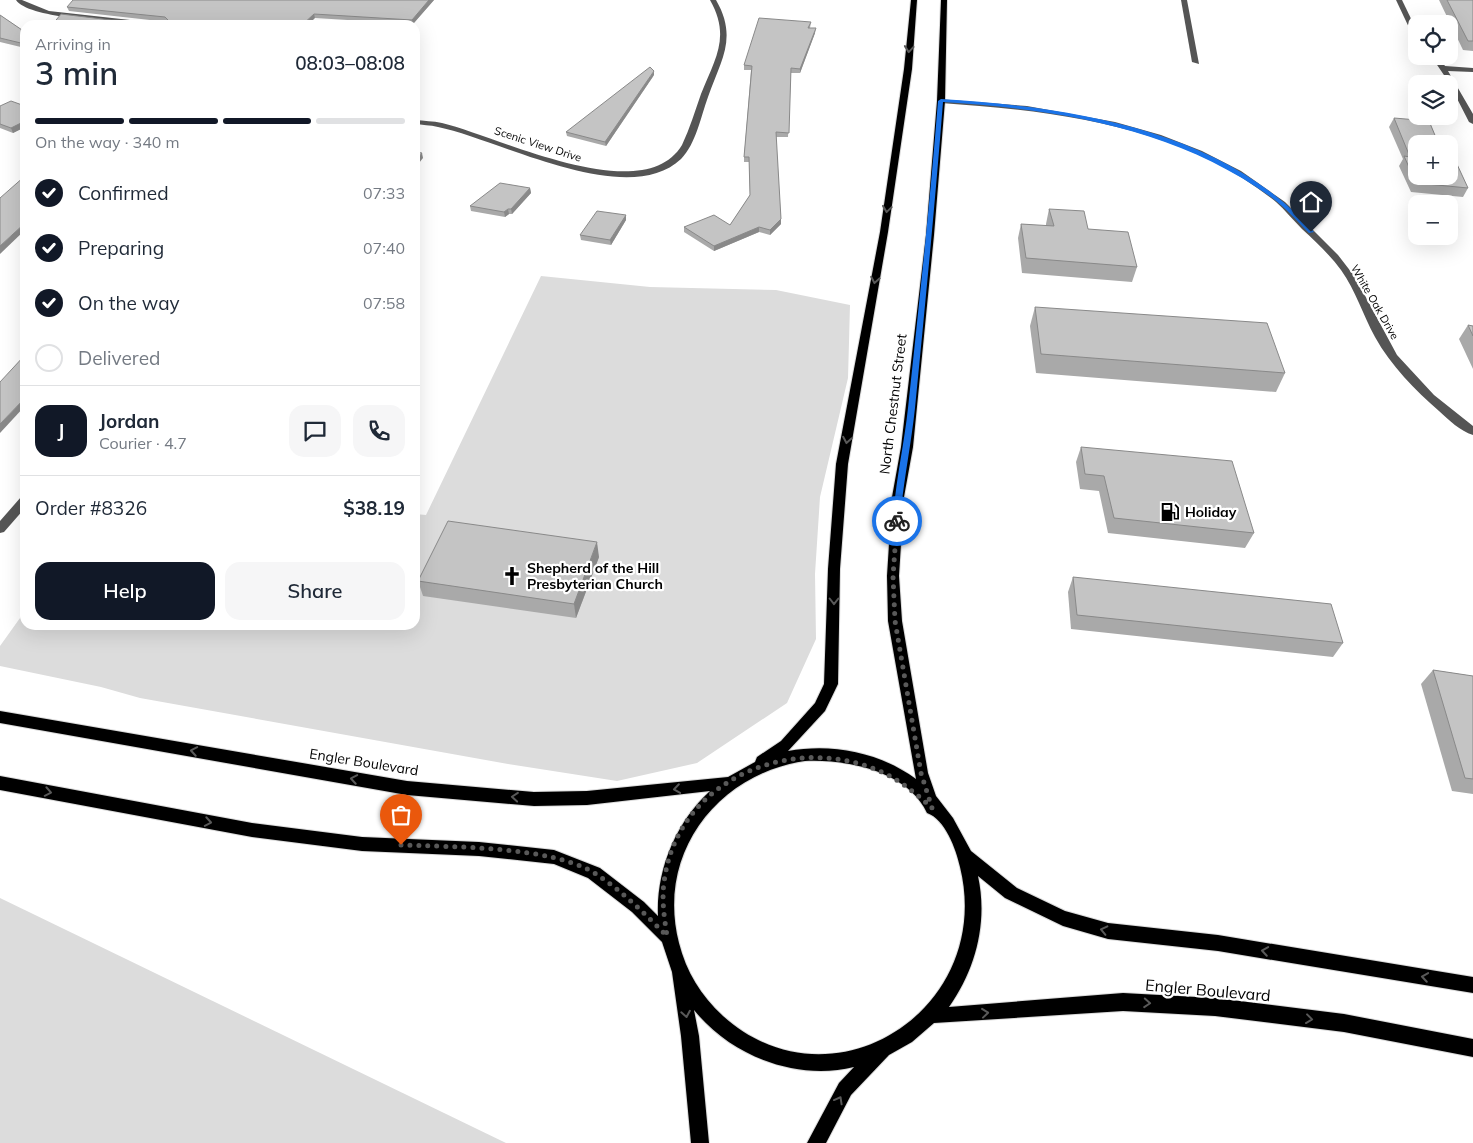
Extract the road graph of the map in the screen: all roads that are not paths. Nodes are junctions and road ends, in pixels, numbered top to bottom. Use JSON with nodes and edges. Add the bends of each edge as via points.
{"nodes":[{"id":1,"x":19,"y":0,"type":"edge"},
{"id":2,"x":713,"y":0,"type":"edge"},
{"id":3,"x":914,"y":0,"type":"edge"},
{"id":4,"x":944,"y":0,"type":"edge"},
{"id":5,"x":1184,"y":0,"type":"edge"},
{"id":6,"x":1399,"y":0,"type":"edge"},
{"id":7,"x":113,"y":20,"type":"edge"},
{"id":8,"x":1408,"y":20,"type":"edge"},
{"id":9,"x":1196,"y":62,"type":"dead end"},
{"id":10,"x":1441,"y":65,"type":"edge"},
{"id":11,"x":1443,"y":68,"type":"junction"},
{"id":12,"x":1473,"y":70,"type":"edge"},
{"id":13,"x":941,"y":101,"type":"junction"},
{"id":14,"x":1473,"y":122,"type":"edge"},
{"id":15,"x":420,"y":123,"type":"edge"},
{"id":16,"x":1473,"y":431,"type":"edge"},
{"id":17,"x":20,"y":506,"type":"edge"},
{"id":18,"x":0,"y":529,"type":"edge"},
{"id":19,"x":0,"y":716,"type":"edge"},
{"id":20,"x":750,"y":769,"type":"junction"},
{"id":21,"x":725,"y":782,"type":"junction"},
{"id":22,"x":0,"y":783,"type":"edge"},
{"id":23,"x":932,"y":808,"type":"junction"},
{"id":24,"x":965,"y":855,"type":"junction"},
{"id":25,"x":667,"y":936,"type":"junction"},
{"id":26,"x":678,"y":966,"type":"junction"},
{"id":27,"x":1473,"y":985,"type":"edge"},
{"id":28,"x":937,"y":1016,"type":"junction"},
{"id":29,"x":1473,"y":1048,"type":"edge"},
{"id":30,"x":882,"y":1050,"type":"junction"},
{"id":31,"x":700,"y":1143,"type":"edge"},
{"id":32,"x":816,"y":1143,"type":"edge"}],
"edges":[{"from":1,"to":7,"type":"street","via":[[26,6],[48,13]]},
{"from":2,"to":15,"type":"street","name":"Scenic View Drive","via":[[721,11],[724,49],[678,157],[666,166],[623,174],[574,169],[440,125]]},
{"from":3,"to":20,"type":"main road","one_way":true,"via":[[908,69],[885,222],[842,464],[834,569],[831,684],[820,707],[786,744]]},
{"from":4,"to":13,"type":"main road","name":"North Chestnut Street"},
{"from":5,"to":9,"type":"street"},
{"from":6,"to":8,"type":"street"},
{"from":10,"to":11,"type":"street"},
{"from":11,"to":12,"type":"street"},
{"from":11,"to":14,"type":"street"},
{"from":13,"to":16,"type":"street","name":"White Oak Drive","via":[[1044,110],[1139,130],[1198,152],[1235,171],[1274,197],[1323,244],[1349,276],[1392,356],[1426,394]]},
{"from":13,"to":23,"type":"main road","name":"North Chestnut Street","via":[[930,236],[908,437],[898,497],[893,576],[895,621],[921,773]]},
{"from":17,"to":18,"type":"street"},
{"from":21,"to":19,"type":"main road","name":"Engler Boulevard","one_way":true,"via":[[587,798],[534,799],[417,789]]},
{"from":20,"to":21,"type":"main road"},
{"from":20,"to":23,"type":"main road","via":[[795,758],[832,758],[886,774],[911,789]]},
{"from":21,"to":25,"type":"main road","via":[[686,822],[673,848],[665,875],[662,905]]},
{"from":22,"to":25,"type":"main road","one_way":true,"via":[[252,830],[362,844],[479,848],[554,857],[594,873],[638,907]]},
{"from":23,"to":24,"type":"main road"},
{"from":27,"to":24,"type":"main road","one_way":true,"via":[[1218,943],[1108,931],[1063,918],[1011,893]]},
{"from":24,"to":28,"type":"main road","via":[[974,882],[978,910],[976,939],[969,966],[956,993]]},
{"from":25,"to":26,"type":"main road"},
{"from":26,"to":30,"type":"main road","via":[[695,994],[719,1019],[756,1042],[780,1052],[814,1059],[849,1058]]},
{"from":26,"to":31,"type":"main road","one_way":true,"via":[[690,1036]]},
{"from":28,"to":29,"type":"main road","name":"Engler Boulevard","one_way":true,"via":[[1132,1002],[1215,1007],[1344,1023]]},
{"from":28,"to":30,"type":"main road","via":[[913,1035]]},
{"from":32,"to":30,"type":"main road","one_way":true,"via":[[845,1089]]}]}
